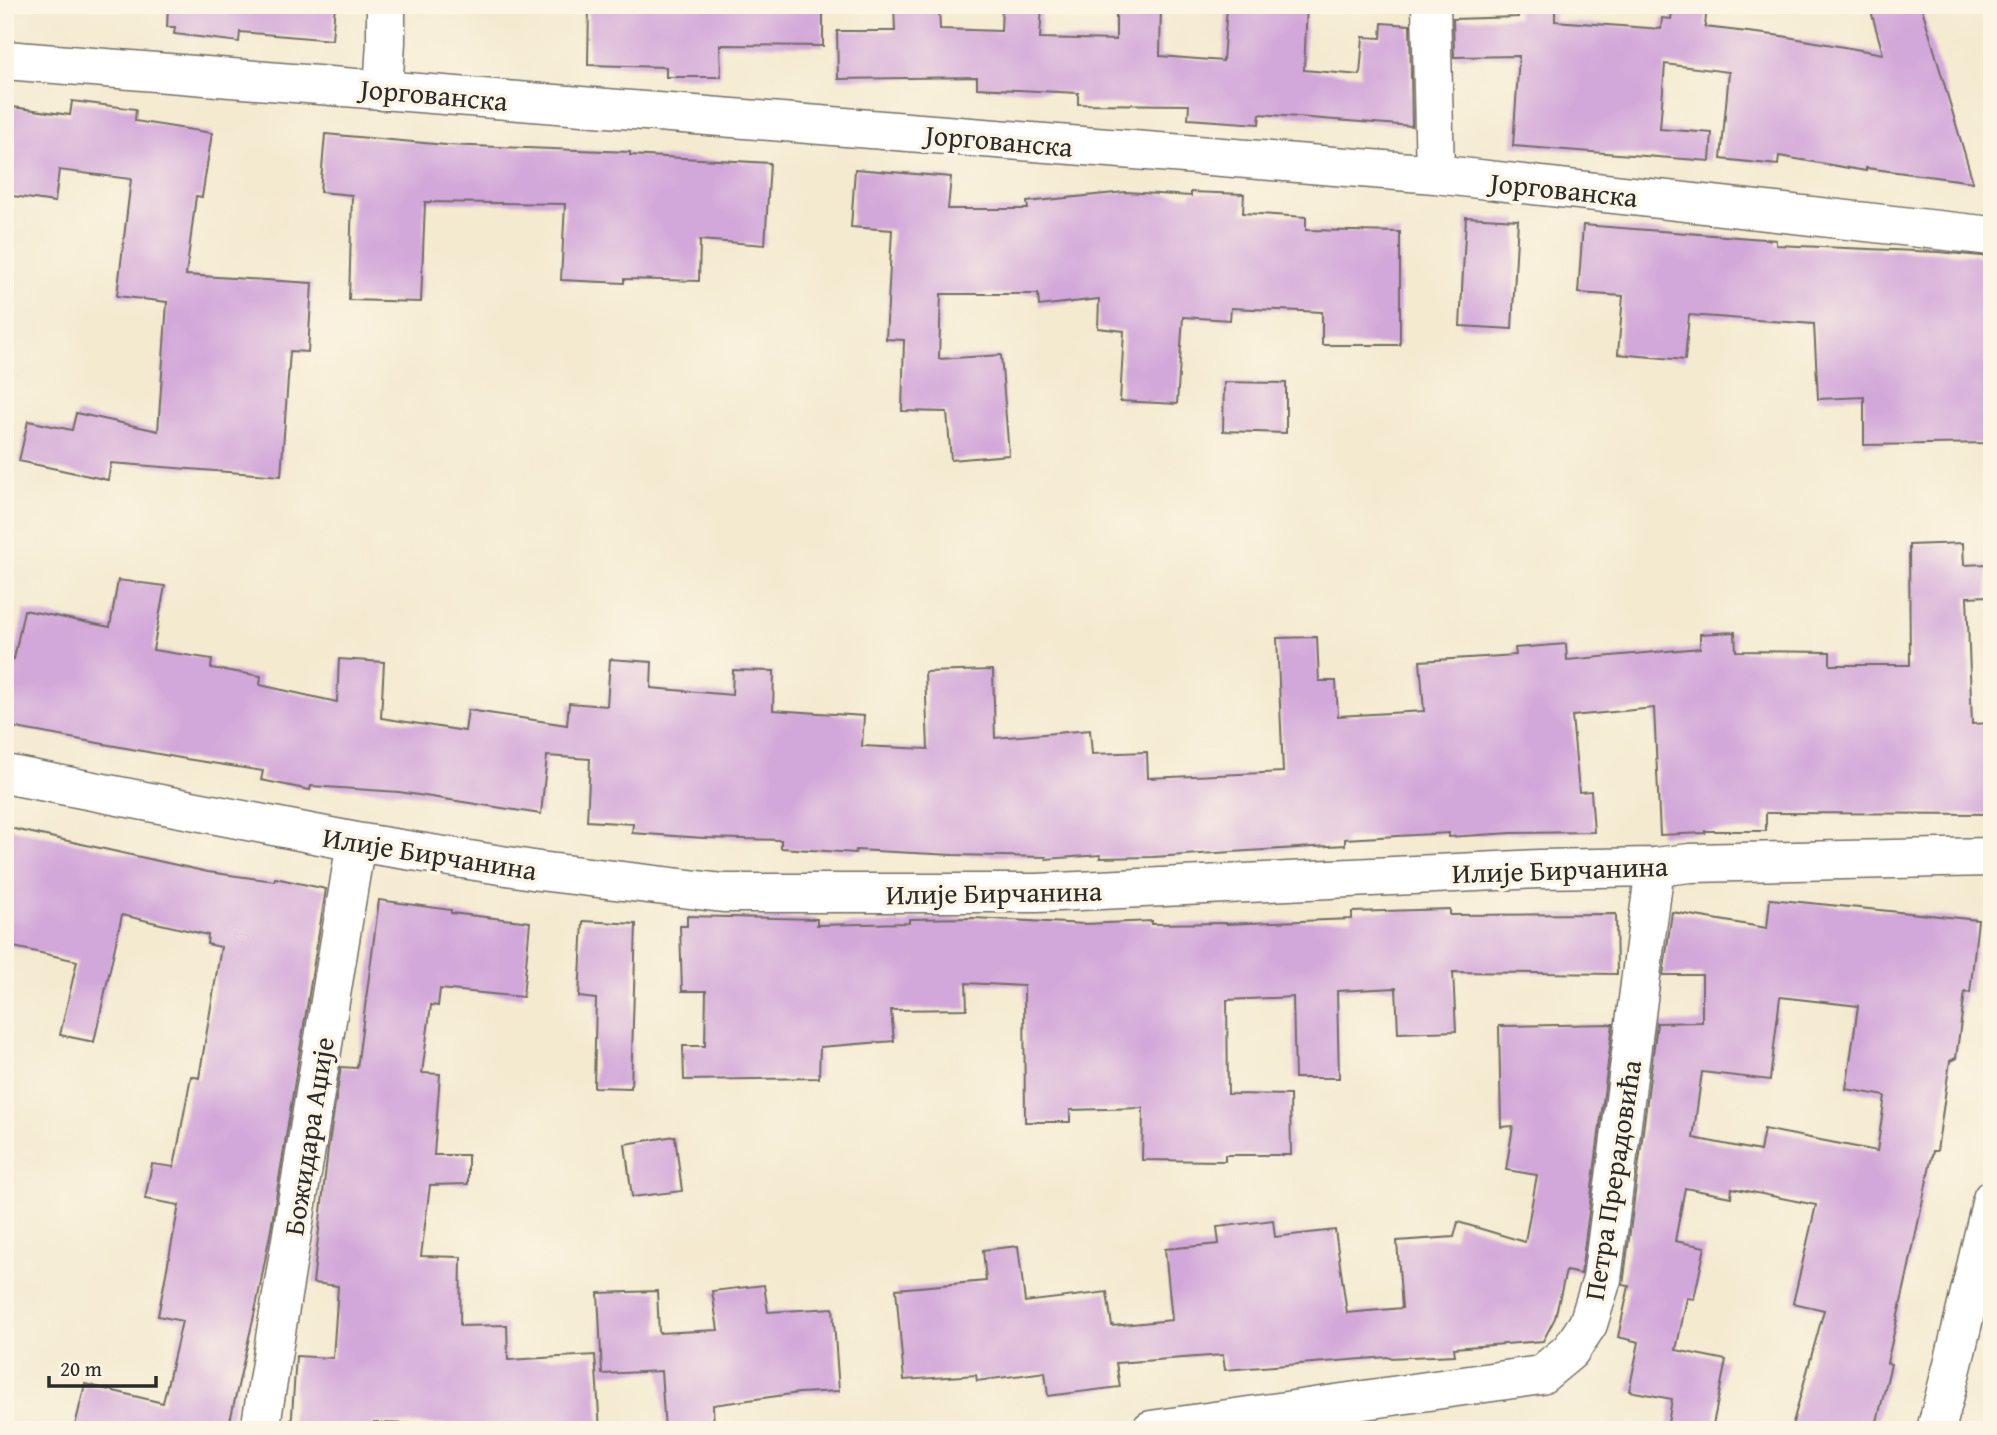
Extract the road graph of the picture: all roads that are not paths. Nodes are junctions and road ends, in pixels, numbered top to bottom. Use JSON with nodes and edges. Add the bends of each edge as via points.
{"nodes":[{"id":1,"x":386,"y":5,"type":"edge"},
{"id":2,"x":1431,"y":5,"type":"edge"},
{"id":3,"x":5,"y":60,"type":"edge"},
{"id":4,"x":383,"y":91,"type":"junction"},
{"id":5,"x":1435,"y":174,"type":"junction"},
{"id":6,"x":1992,"y":236,"type":"edge"},
{"id":7,"x":5,"y":774,"type":"edge"},
{"id":8,"x":356,"y":842,"type":"junction"},
{"id":9,"x":1992,"y":857,"type":"edge"},
{"id":10,"x":1655,"y":867,"type":"junction"},
{"id":11,"x":1992,"y":1199,"type":"edge"},
{"id":12,"x":260,"y":1430,"type":"edge"},
{"id":13,"x":1151,"y":1430,"type":"edge"},
{"id":14,"x":1936,"y":1430,"type":"edge"}],
"edges":[{"from":1,"to":4,"type":"street"},
{"from":2,"to":5,"type":"street"},
{"from":3,"to":4,"type":"street","name":"Јоргованска"},
{"from":4,"to":5,"type":"street","name":"Јоргованска"},
{"from":5,"to":6,"type":"street","name":"Јоргованска"},
{"from":7,"to":8,"type":"street","name":"Илије Бирчанина"},
{"from":8,"to":10,"type":"street","name":"Илије Бирчанина","via":[[539,871],[723,893],[1037,893]]},
{"from":8,"to":12,"type":"street","name":"Божидара Аџије"},
{"from":9,"to":10,"type":"street","name":"Илије Бирчанина"},
{"from":10,"to":13,"type":"street","name":"Петра Прерадовића","via":[[1602,1279],[1588,1324],[1570,1351],[1541,1375]]},
{"from":11,"to":14,"type":"street"}]}
